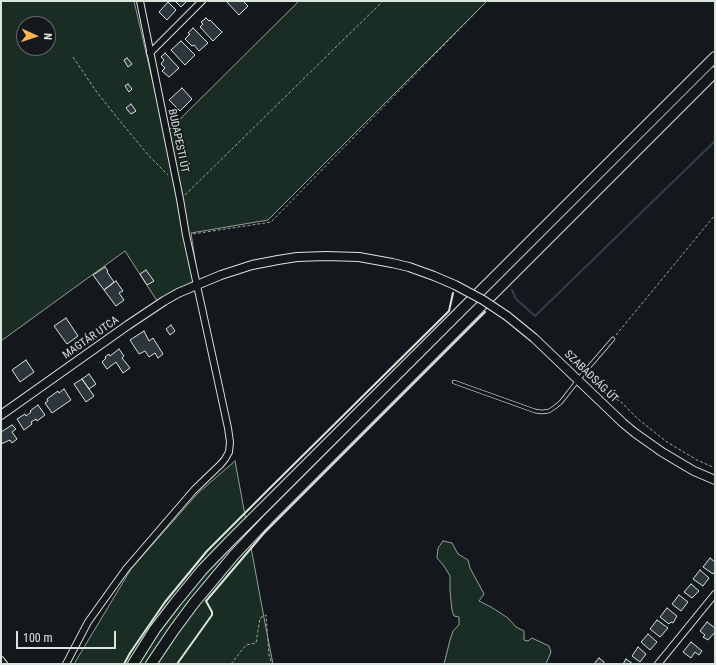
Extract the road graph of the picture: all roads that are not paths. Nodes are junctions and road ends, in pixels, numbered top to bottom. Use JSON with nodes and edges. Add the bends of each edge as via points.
{"nodes":[{"id":1,"x":140,"y":1,"type":"edge"},
{"id":2,"x":202,"y":1,"type":"edge"},
{"id":3,"x":150,"y":53,"type":"junction"},
{"id":4,"x":715,"y":57,"type":"edge"},
{"id":5,"x":715,"y":72,"type":"edge"},
{"id":6,"x":197,"y":285,"type":"junction"},
{"id":7,"x":455,"y":285,"type":"joint"},
{"id":8,"x":613,"y":339,"type":"road end"},
{"id":9,"x":578,"y":380,"type":"junction"},
{"id":10,"x":454,"y":382,"type":"dead end"},
{"id":11,"x":1,"y":415,"type":"edge"},
{"id":12,"x":715,"y":480,"type":"edge"},
{"id":13,"x":715,"y":594,"type":"edge"},
{"id":14,"x":1,"y":660,"type":"edge"},
{"id":15,"x":4,"y":664,"type":"edge"},
{"id":16,"x":66,"y":664,"type":"edge"},
{"id":17,"x":132,"y":664,"type":"edge"},
{"id":18,"x":151,"y":664,"type":"edge"},
{"id":19,"x":658,"y":664,"type":"edge"}],
"edges":[{"from":1,"to":3,"type":"street","name":"BUDAPESTI ÚT"},
{"from":2,"to":3,"type":"street"},
{"from":3,"to":6,"type":"street","name":"BUDAPESTI ÚT"},
{"from":4,"to":17,"type":"highway","via":[[226,545],[175,602]]},
{"from":5,"to":18,"type":"highway","via":[[268,519],[199,597]]},
{"from":6,"to":7,"type":"street","name":"MAGTÁR UTCA","via":[[221,274],[252,265],[297,257],[326,256],[359,257],[392,263],[421,271]]},
{"from":6,"to":11,"type":"street","name":"MAGTÁR UTCA","via":[[150,310]]},
{"from":6,"to":16,"type":"street","name":"BUDAPESTI ÚT","via":[[228,428],[229,452],[126,569],[88,622]]},
{"from":7,"to":9,"type":"street","name":"SZABADSÁG ÚT","bridge":true,"via":[[507,316]]},
{"from":8,"to":9,"type":"lane"},
{"from":9,"to":10,"type":"lane","via":[[561,402],[549,411],[542,412]]},
{"from":9,"to":12,"type":"street","name":"SZABADSÁG ÚT","via":[[647,442],[694,471]]},
{"from":13,"to":19,"type":"street"},
{"from":14,"to":15,"type":"street"}]}
